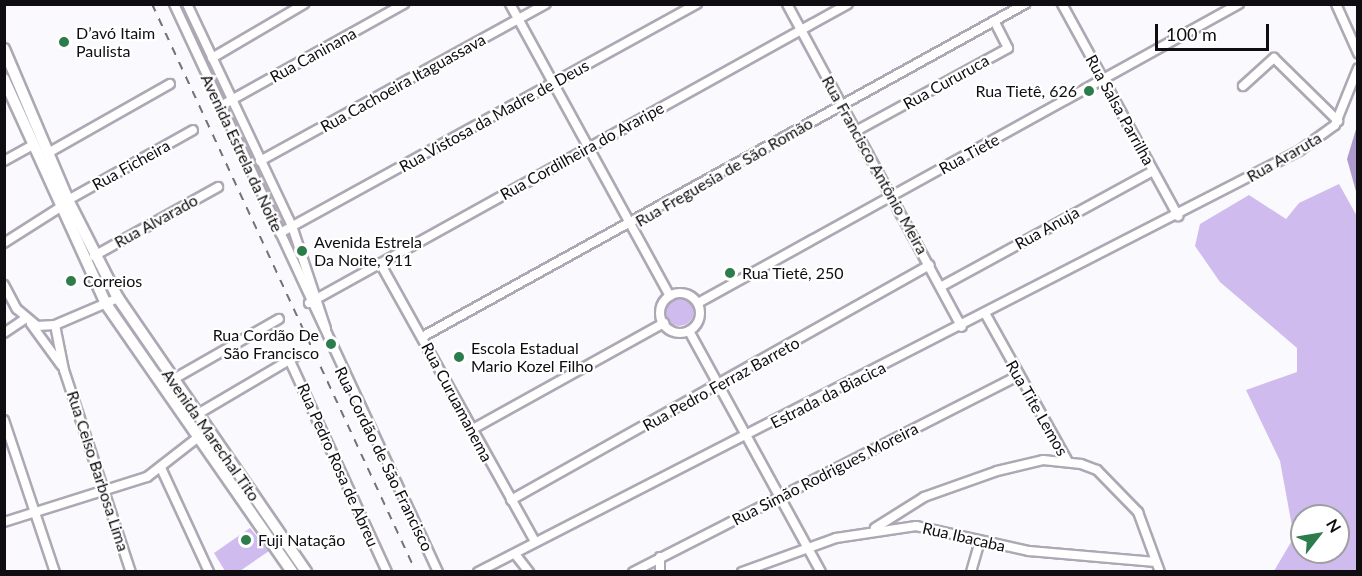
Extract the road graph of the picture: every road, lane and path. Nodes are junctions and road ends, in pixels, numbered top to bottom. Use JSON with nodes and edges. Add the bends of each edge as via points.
{"nodes":[{"id":1,"x":174,"y":4,"type":"edge"},
{"id":2,"x":200,"y":4,"type":"edge"},
{"id":3,"x":304,"y":4,"type":"edge"},
{"id":4,"x":404,"y":4,"type":"edge"},
{"id":5,"x":510,"y":4,"type":"edge"},
{"id":6,"x":546,"y":4,"type":"edge"},
{"id":7,"x":697,"y":4,"type":"edge"},
{"id":8,"x":787,"y":4,"type":"edge"},
{"id":9,"x":848,"y":4,"type":"edge"},
{"id":10,"x":1025,"y":4,"type":"edge"},
{"id":11,"x":1062,"y":4,"type":"edge"},
{"id":12,"x":1239,"y":4,"type":"edge"},
{"id":13,"x":1336,"y":4,"type":"edge"},
{"id":14,"x":188,"y":7,"type":"edge"},
{"id":15,"x":179,"y":16,"type":"junction"},
{"id":16,"x":518,"y":20,"type":"junction"},
{"id":17,"x":994,"y":21,"type":"junction"},
{"id":18,"x":801,"y":30,"type":"junction"},
{"id":19,"x":4,"y":49,"type":"edge"},
{"id":20,"x":1358,"y":53,"type":"edge"},
{"id":21,"x":212,"y":58,"type":"junction"},
{"id":22,"x":1358,"y":68,"type":"edge"},
{"id":23,"x":4,"y":79,"type":"edge"},
{"id":24,"x":1102,"y":80,"type":"junction"},
{"id":25,"x":170,"y":84,"type":"dead end"},
{"id":26,"x":554,"y":84,"type":"junction"},
{"id":27,"x":1242,"y":86,"type":"dead end"},
{"id":28,"x":231,"y":101,"type":"junction"},
{"id":29,"x":220,"y":106,"type":"junction"},
{"id":30,"x":842,"y":106,"type":"junction"},
{"id":31,"x":1338,"y":120,"type":"junction"},
{"id":32,"x":193,"y":130,"type":"dead end"},
{"id":33,"x":856,"y":131,"type":"junction"},
{"id":34,"x":33,"y":144,"type":"junction"},
{"id":35,"x":588,"y":148,"type":"junction"},
{"id":36,"x":48,"y":153,"type":"junction"},
{"id":37,"x":4,"y":161,"type":"edge"},
{"id":38,"x":260,"y":161,"type":"junction"},
{"id":39,"x":1153,"y":171,"type":"junction"},
{"id":40,"x":218,"y":187,"type":"dead end"},
{"id":41,"x":893,"y":197,"type":"junction"},
{"id":42,"x":64,"y":204,"type":"junction"},
{"id":43,"x":1178,"y":216,"type":"junction"},
{"id":44,"x":631,"y":225,"type":"junction"},
{"id":45,"x":292,"y":226,"type":"junction"},
{"id":46,"x":280,"y":233,"type":"junction"},
{"id":47,"x":4,"y":243,"type":"edge"},
{"id":48,"x":94,"y":256,"type":"junction"},
{"id":49,"x":380,"y":262,"type":"junction"},
{"id":50,"x":930,"y":265,"type":"junction"},
{"id":51,"x":4,"y":285,"type":"edge"},
{"id":52,"x":942,"y":286,"type":"junction"},
{"id":53,"x":670,"y":296,"type":"junction"},
{"id":54,"x":118,"y":298,"type":"junction"},
{"id":55,"x":313,"y":301,"type":"junction"},
{"id":56,"x":698,"y":303,"type":"junction"},
{"id":57,"x":106,"y":304,"type":"junction"},
{"id":58,"x":986,"y":315,"type":"junction"},
{"id":59,"x":279,"y":318,"type":"dead end"},
{"id":60,"x":28,"y":320,"type":"junction"},
{"id":61,"x":664,"y":323,"type":"junction"},
{"id":62,"x":56,"y":325,"type":"junction"},
{"id":63,"x":962,"y":327,"type":"junction"},
{"id":64,"x":689,"y":331,"type":"junction"},
{"id":65,"x":4,"y":333,"type":"edge"},
{"id":66,"x":422,"y":337,"type":"junction"},
{"id":67,"x":64,"y":370,"type":"junction"},
{"id":68,"x":1017,"y":376,"type":"junction"},
{"id":69,"x":172,"y":380,"type":"junction"},
{"id":70,"x":720,"y":385,"type":"junction"},
{"id":71,"x":196,"y":415,"type":"junction"},
{"id":72,"x":4,"y":420,"type":"edge"},
{"id":73,"x":471,"y":430,"type":"junction"},
{"id":74,"x":207,"y":431,"type":"junction"},
{"id":75,"x":749,"y":435,"type":"junction"},
{"id":76,"x":197,"y":438,"type":"junction"},
{"id":77,"x":1068,"y":462,"type":"junction"},
{"id":78,"x":161,"y":468,"type":"junction"},
{"id":79,"x":104,"y":489,"type":"junction"},
{"id":80,"x":780,"y":497,"type":"junction"},
{"id":81,"x":511,"y":500,"type":"junction"},
{"id":82,"x":35,"y":512,"type":"junction"},
{"id":83,"x":897,"y":513,"type":"junction"},
{"id":84,"x":4,"y":522,"type":"edge"},
{"id":85,"x":899,"y":527,"type":"junction"},
{"id":86,"x":874,"y":528,"type":"junction"},
{"id":87,"x":535,"y":541,"type":"junction"},
{"id":88,"x":980,"y":541,"type":"junction"},
{"id":89,"x":809,"y":548,"type":"junction"},
{"id":90,"x":515,"y":554,"type":"junction"},
{"id":91,"x":660,"y":557,"type":"junction"},
{"id":92,"x":1156,"y":562,"type":"junction"},
{"id":93,"x":55,"y":572,"type":"edge"},
{"id":94,"x":131,"y":572,"type":"edge"},
{"id":95,"x":209,"y":572,"type":"edge"},
{"id":96,"x":292,"y":572,"type":"edge"},
{"id":97,"x":306,"y":572,"type":"edge"},
{"id":98,"x":387,"y":572,"type":"edge"},
{"id":99,"x":438,"y":572,"type":"edge"},
{"id":100,"x":478,"y":572,"type":"edge"},
{"id":101,"x":529,"y":572,"type":"edge"},
{"id":102,"x":633,"y":572,"type":"edge"},
{"id":103,"x":660,"y":572,"type":"edge"},
{"id":104,"x":742,"y":572,"type":"edge"},
{"id":105,"x":821,"y":572,"type":"edge"},
{"id":106,"x":971,"y":572,"type":"edge"},
{"id":107,"x":1160,"y":572,"type":"edge"}],
"edges":[{"from":1,"to":15,"type":"street","name":"Avenida Estrela da Noite"},
{"from":2,"to":14,"type":"street"},
{"from":3,"to":21,"type":"street"},
{"from":4,"to":28,"type":"street","name":"Rua Caninana"},
{"from":5,"to":16,"type":"street"},
{"from":6,"to":16,"type":"street","name":"Rua Cachoeira Itaguassava"},
{"from":7,"to":26,"type":"street","name":"Rua Vistosa da Madre de Deus"},
{"from":8,"to":18,"type":"street","name":"Rua Francisco Antônio Meira"},
{"from":9,"to":18,"type":"street","name":"Rua Cordilheira do Araripe"},
{"from":10,"to":17,"type":"street","name":"Rua Freguesia de São Romão"},
{"from":11,"to":24,"type":"street","name":"Rua Salsa Parrilha"},
{"from":12,"to":24,"type":"street","name":"Rua Tiete"},
{"from":13,"to":20,"type":"street"},
{"from":14,"to":15,"type":"street"},
{"from":14,"to":21,"type":"street","name":"Avenida Estrela da Noite"},
{"from":15,"to":29,"type":"street","name":"Avenida Estrela da Noite"},
{"from":16,"to":26,"type":"street"},
{"from":16,"to":38,"type":"street","name":"Rua Cachoeira Itaguassava"},
{"from":17,"to":30,"type":"street","name":"Rua Freguesia de São Romão"},
{"from":17,"to":33,"type":"street","name":"Rua Cururuca","via":[[1008,48]]},
{"from":18,"to":30,"type":"street","name":"Rua Francisco Antônio Meira"},
{"from":18,"to":35,"type":"street","name":"Rua Cordilheira do Araripe"},
{"from":19,"to":36,"type":"main road","name":"Avenida Marechal Tito"},
{"from":21,"to":28,"type":"street","name":"Avenida Estrela da Noite"},
{"from":22,"to":31,"type":"street","name":"Rua Araruta"},
{"from":23,"to":34,"type":"main road","name":"Avenida Marechal Tito"},
{"from":24,"to":39,"type":"street","name":"Rua Salsa Parrilha"},
{"from":24,"to":41,"type":"street","name":"Rua Tiete"},
{"from":25,"to":36,"type":"street"},
{"from":26,"to":35,"type":"street"},
{"from":26,"to":45,"type":"street","name":"Rua Vistosa da Madre de Deus"},
{"from":27,"to":31,"type":"street","via":[[1274,58]]},
{"from":28,"to":29,"type":"street","name":"Rua Caninana"},
{"from":28,"to":38,"type":"street","name":"Avenida Estrela da Noite"},
{"from":29,"to":46,"type":"street","name":"Avenida Estrela da Noite"},
{"from":30,"to":33,"type":"street","name":"Rua Francisco Antônio Meira"},
{"from":30,"to":44,"type":"street","name":"Rua Freguesia de São Romão"},
{"from":31,"to":43,"type":"street","name":"Rua Araruta","via":[[1315,141]]},
{"from":32,"to":42,"type":"street","name":"Rua Ficheira"},
{"from":33,"to":41,"type":"street","name":"Rua Francisco Antônio Meira"},
{"from":34,"to":37,"type":"street"},
{"from":34,"to":42,"type":"main road","name":"Avenida Marechal Tito"},
{"from":35,"to":44,"type":"street"},
{"from":35,"to":49,"type":"street","name":"Rua Cordilheira do Araripe"},
{"from":36,"to":42,"type":"main road","name":"Avenida Marechal Tito"},
{"from":38,"to":45,"type":"street","name":"Avenida Estrela da Noite"},
{"from":39,"to":43,"type":"street","name":"Rua Salsa Parrilha"},
{"from":39,"to":52,"type":"street","name":"Rua Anuja"},
{"from":40,"to":48,"type":"street","name":"Rua Alvarado"},
{"from":41,"to":50,"type":"street","name":"Rua Francisco Antônio Meira"},
{"from":41,"to":56,"type":"street","name":"Rua Tiete"},
{"from":42,"to":47,"type":"street","name":"Rua Ficheira"},
{"from":42,"to":48,"type":"main road","name":"Avenida Marechal Tito"},
{"from":42,"to":57,"type":"main road","name":"Avenida Marechal Tito"},
{"from":43,"to":58,"type":"street","name":"Estrada da Biacica"},
{"from":44,"to":53,"type":"street"},
{"from":44,"to":66,"type":"street","name":"Rua Freguesia de São Romão"},
{"from":45,"to":46,"type":"street","name":"Rua Vistosa da Madre de Deus"},
{"from":45,"to":55,"type":"street","name":"Avenida Estrela da Noite"},
{"from":46,"to":55,"type":"street","name":"Avenida Estrela da Noite"},
{"from":48,"to":54,"type":"main road","name":"Avenida Marechal Tito"},
{"from":49,"to":55,"type":"street","name":"Rua Cordilheira do Araripe"},
{"from":49,"to":66,"type":"street","name":"Rua Curuamanema"},
{"from":50,"to":52,"type":"street","name":"Rua Francisco Antônio Meira"},
{"from":50,"to":70,"type":"street","name":"Rua Pedro Ferraz Barreto"},
{"from":51,"to":60,"type":"street","name":"Rua Celso Barbosa Lima"},
{"from":52,"to":63,"type":"street","name":"Rua Francisco Antônio Meira"},
{"from":53,"to":56,"type":"street","via":[[688,295]]},
{"from":53,"to":61,"type":"street","via":[[661,311]]},
{"from":54,"to":57,"type":"street"},
{"from":54,"to":69,"type":"main road","name":"Avenida Marechal Tito"},
{"from":55,"to":99,"type":"street","name":"Rua Cordão de São Francisco","via":[[330,346]]},
{"from":56,"to":64,"type":"street","via":[[698,322]]},
{"from":57,"to":62,"type":"street"},
{"from":57,"to":76,"type":"main road","name":"Avenida Marechal Tito"},
{"from":58,"to":63,"type":"street","name":"Estrada da Biacica"},
{"from":58,"to":68,"type":"street","name":"Rua Tite Lemos"},
{"from":59,"to":69,"type":"street"},
{"from":60,"to":62,"type":"street"},
{"from":60,"to":65,"type":"street"},
{"from":60,"to":67,"type":"street","name":"Rua Celso Barbosa Lima"},
{"from":61,"to":64,"type":"street","via":[[678,333]]},
{"from":61,"to":73,"type":"street"},
{"from":62,"to":67,"type":"street","name":"Rua Celso Barbosa Lima"},
{"from":63,"to":75,"type":"street","name":"Estrada da Biacica"},
{"from":64,"to":70,"type":"street"},
{"from":66,"to":73,"type":"street","name":"Rua Curuamanema"},
{"from":67,"to":79,"type":"street","name":"Rua Celso Barbosa Lima"},
{"from":68,"to":77,"type":"street","name":"Rua Tite Lemos"},
{"from":68,"to":80,"type":"street","name":"Rua Simão Rodrigues Moreira"},
{"from":69,"to":71,"type":"main road","name":"Avenida Marechal Tito"},
{"from":70,"to":75,"type":"street"},
{"from":70,"to":81,"type":"street","name":"Rua Pedro Ferraz Barreto"},
{"from":71,"to":74,"type":"main road","name":"Avenida Marechal Tito"},
{"from":71,"to":98,"type":"street","name":"Rua Pedro Rosa de Abreu","via":[[293,357]]},
{"from":72,"to":82,"type":"street"},
{"from":73,"to":81,"type":"street","name":"Rua Curuamanema"},
{"from":74,"to":76,"type":"street"},
{"from":74,"to":97,"type":"main road","name":"Avenida Marechal Tito"},
{"from":75,"to":80,"type":"street"},
{"from":75,"to":87,"type":"street","name":"Estrada da Biacica"},
{"from":76,"to":78,"type":"street"},
{"from":76,"to":96,"type":"main road","name":"Avenida Marechal Tito"},
{"from":77,"to":83,"type":"street","via":[[1043,460],[997,471],[924,497]]},
{"from":77,"to":92,"type":"street","name":"Rua Tite Lemos","via":[[1097,470],[1138,512]]},
{"from":78,"to":79,"type":"street"},
{"from":78,"to":95,"type":"street"},
{"from":79,"to":82,"type":"street"},
{"from":79,"to":94,"type":"street","name":"Rua Celso Barbosa Lima"},
{"from":80,"to":89,"type":"street"},
{"from":80,"to":91,"type":"street","name":"Rua Simão Rodrigues Moreira"},
{"from":81,"to":87,"type":"street","name":"Rua Curuamanema"},
{"from":82,"to":84,"type":"street"},
{"from":82,"to":93,"type":"street"},
{"from":83,"to":85,"type":"street"},
{"from":83,"to":86,"type":"street"},
{"from":85,"to":86,"type":"street","name":"Rua Ibacaba"},
{"from":85,"to":88,"type":"street","name":"Rua Ibacaba"},
{"from":86,"to":89,"type":"street","name":"Rua Ibacaba"},
{"from":87,"to":90,"type":"street","name":"Estrada da Biacica"},
{"from":88,"to":92,"type":"street","name":"Rua Ibacaba"},
{"from":88,"to":106,"type":"street"},
{"from":89,"to":104,"type":"street","name":"Rua Ibacaba"},
{"from":89,"to":105,"type":"street"},
{"from":90,"to":100,"type":"street","name":"Estrada da Biacica"},
{"from":90,"to":101,"type":"street"},
{"from":91,"to":102,"type":"street","name":"Rua Simão Rodrigues Moreira"},
{"from":91,"to":103,"type":"street"},
{"from":92,"to":107,"type":"street","name":"Rua Tite Lemos"}]}
